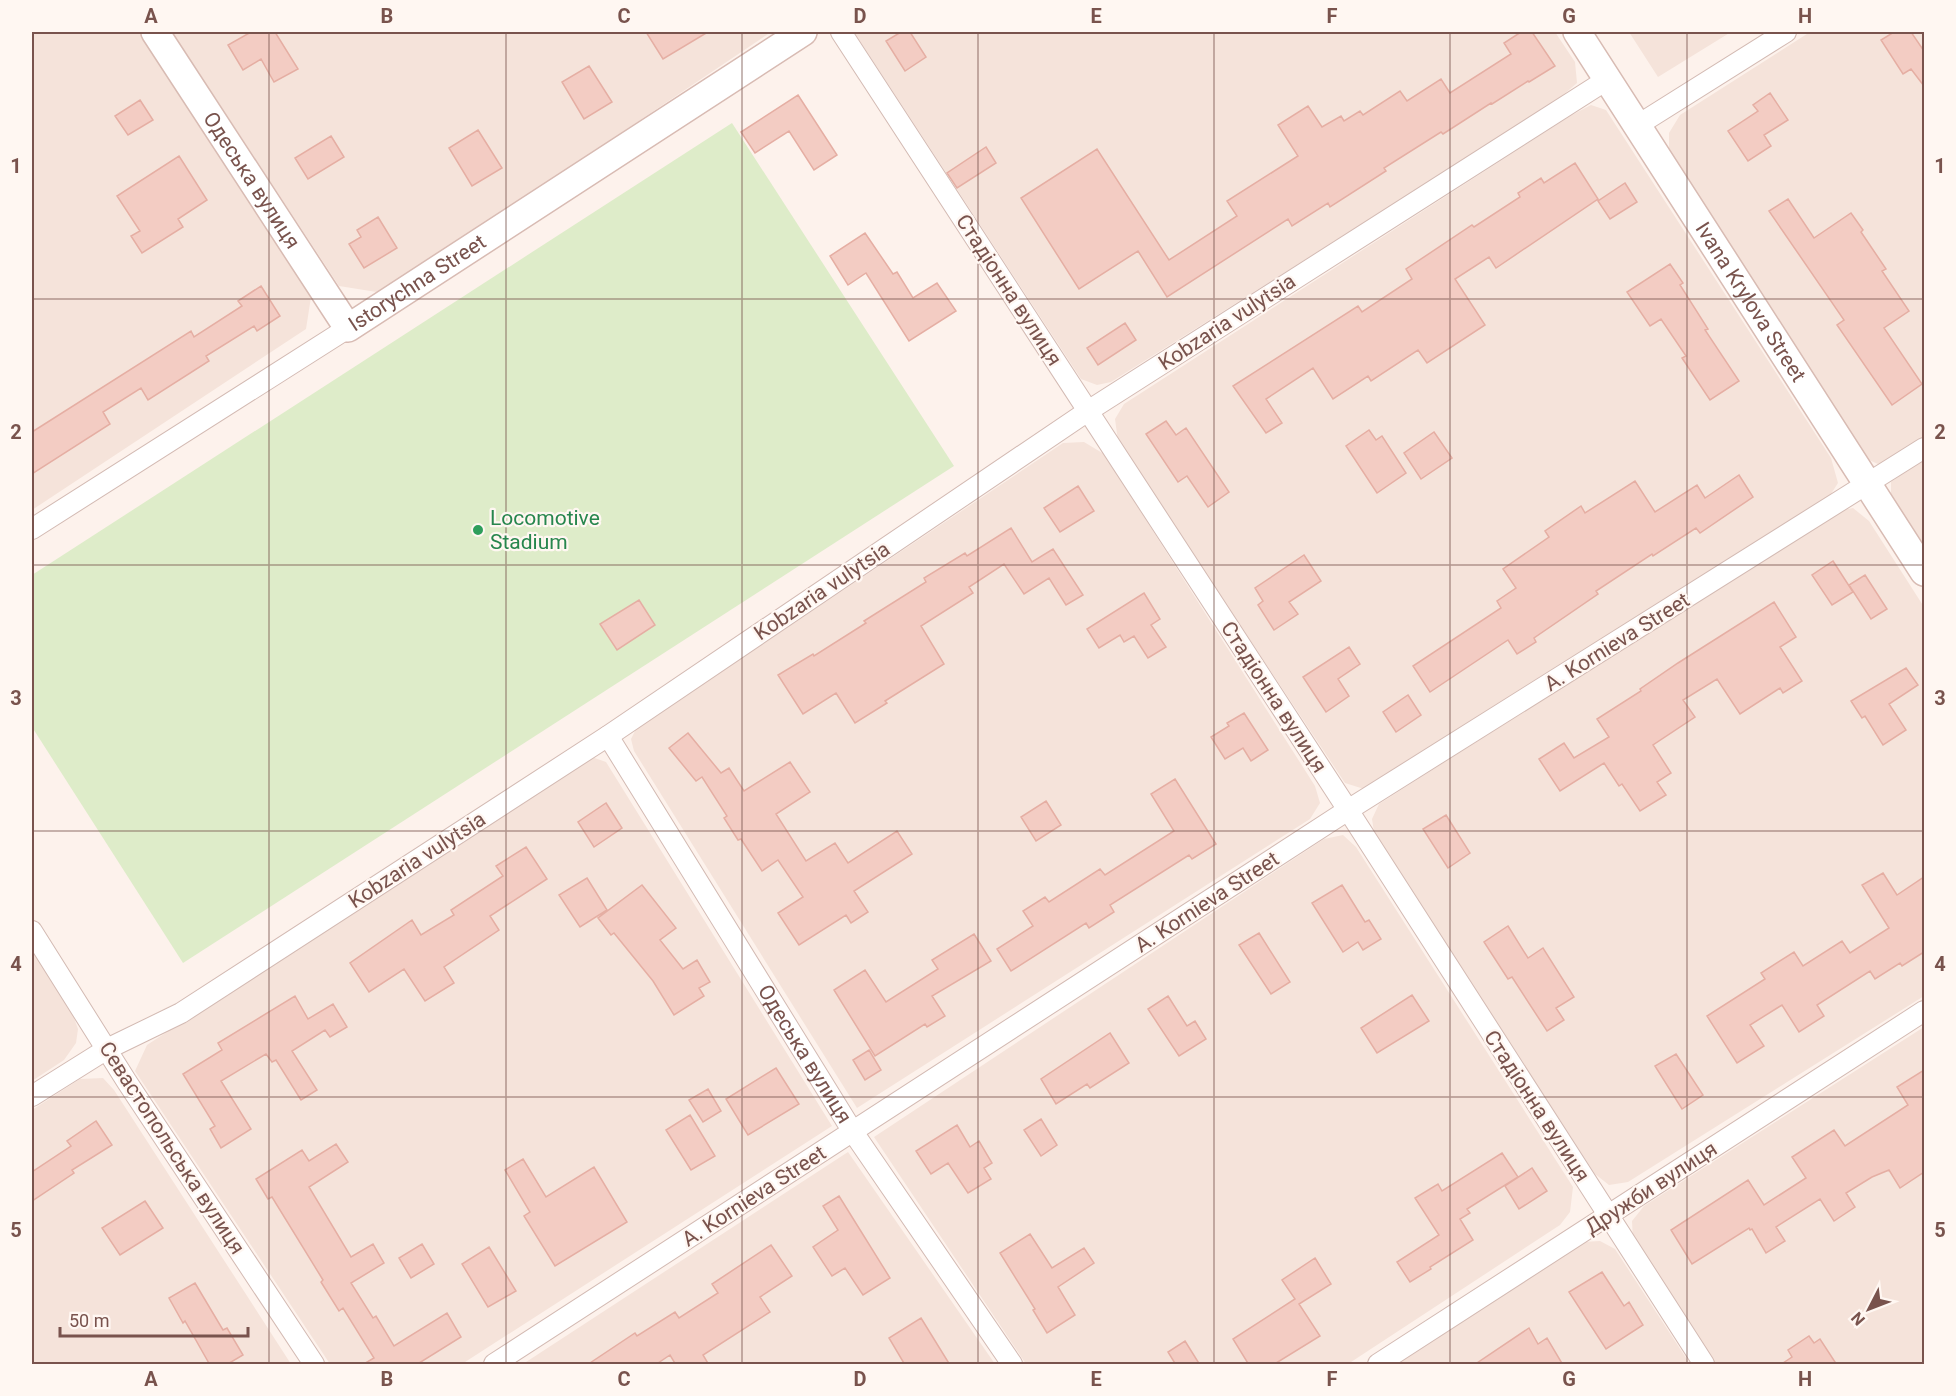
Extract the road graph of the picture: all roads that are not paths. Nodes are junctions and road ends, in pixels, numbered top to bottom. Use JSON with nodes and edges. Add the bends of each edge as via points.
{"nodes":[{"id":1,"x":155,"y":32,"type":"edge"},
{"id":2,"x":802,"y":32,"type":"edge"},
{"id":3,"x":841,"y":32,"type":"edge"},
{"id":4,"x":1577,"y":32,"type":"edge"},
{"id":5,"x":1786,"y":32,"type":"edge"},
{"id":6,"x":1608,"y":79,"type":"junction"},
{"id":7,"x":1638,"y":125,"type":"junction"},
{"id":8,"x":348,"y":328,"type":"junction"},
{"id":9,"x":1088,"y":411,"type":"junction"},
{"id":10,"x":1924,"y":448,"type":"edge"},
{"id":11,"x":1868,"y":484,"type":"junction"},
{"id":12,"x":32,"y":529,"type":"edge"},
{"id":13,"x":1924,"y":572,"type":"edge"},
{"id":14,"x":608,"y":736,"type":"junction"},
{"id":15,"x":1348,"y":810,"type":"junction"},
{"id":16,"x":32,"y":931,"type":"edge"},
{"id":17,"x":1924,"y":1011,"type":"edge"},
{"id":18,"x":107,"y":1049,"type":"junction"},
{"id":19,"x":32,"y":1096,"type":"edge"},
{"id":20,"x":853,"y":1132,"type":"junction"},
{"id":21,"x":1608,"y":1216,"type":"junction"},
{"id":22,"x":314,"y":1365,"type":"edge"},
{"id":23,"x":494,"y":1365,"type":"edge"},
{"id":24,"x":1012,"y":1365,"type":"edge"},
{"id":25,"x":1378,"y":1365,"type":"edge"},
{"id":26,"x":1704,"y":1365,"type":"edge"}],
"edges":[{"from":1,"to":8,"type":"street","name":"Одеська вулиця"},
{"from":2,"to":8,"type":"street","name":"Istorychna Street"},
{"from":3,"to":9,"type":"street","name":"Стадіонна вулиця"},
{"from":4,"to":6,"type":"street","name":"Ivana Krylova Street"},
{"from":5,"to":7,"type":"street"},
{"from":6,"to":7,"type":"street","name":"Ivana Krylova Street"},
{"from":6,"to":9,"type":"street","name":"Kobzaria vulytsia"},
{"from":7,"to":11,"type":"street","name":"Ivana Krylova Street"},
{"from":8,"to":12,"type":"street","name":"Istorychna Street"},
{"from":9,"to":14,"type":"street","name":"Kobzaria vulytsia"},
{"from":9,"to":15,"type":"street","name":"Стадіонна вулиця"},
{"from":10,"to":11,"type":"street","name":"A. Kornieva Street"},
{"from":11,"to":13,"type":"street","name":"Ivana Krylova Street"},
{"from":11,"to":15,"type":"street","name":"A. Kornieva Street"},
{"from":14,"to":18,"type":"street","name":"Kobzaria vulytsia","via":[[181,1013]]},
{"from":14,"to":20,"type":"street","name":"Одеська вулиця"},
{"from":15,"to":20,"type":"street","name":"A. Kornieva Street"},
{"from":15,"to":21,"type":"street","name":"Стадіонна вулиця"},
{"from":16,"to":18,"type":"street","name":"Севастопольська вулиця"},
{"from":17,"to":21,"type":"street","name":"Дружби вулиця"},
{"from":18,"to":19,"type":"street","name":"Kobzaria vulytsia"},
{"from":18,"to":22,"type":"street","name":"Севастопольська вулиця"},
{"from":20,"to":23,"type":"street","name":"A. Kornieva Street"},
{"from":20,"to":24,"type":"street","name":"Одеська вулиця"},
{"from":21,"to":25,"type":"street","name":"Дружби вулиця"},
{"from":21,"to":26,"type":"street","name":"Стадіонна вулиця"}]}
